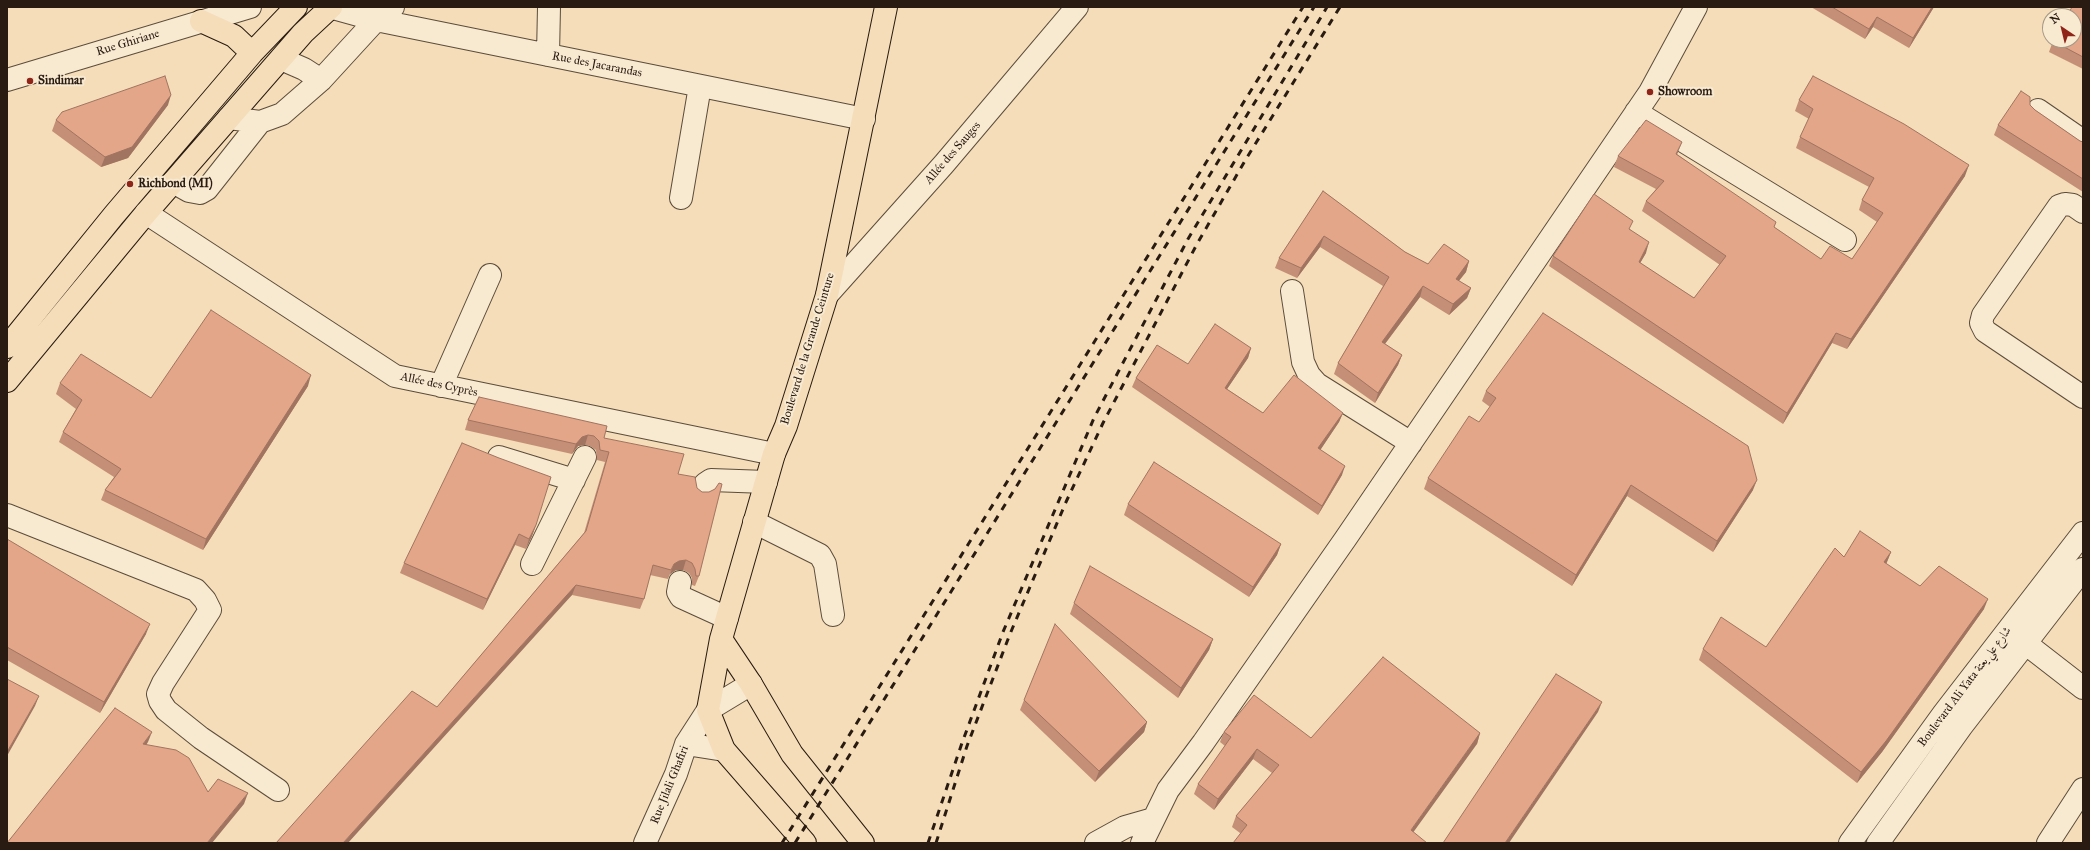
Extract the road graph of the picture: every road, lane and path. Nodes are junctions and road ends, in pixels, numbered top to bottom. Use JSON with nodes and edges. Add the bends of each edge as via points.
{"nodes":[{"id":1,"x":250,"y":7,"type":"edge"},
{"id":2,"x":296,"y":7,"type":"edge"},
{"id":3,"x":330,"y":7,"type":"edge"},
{"id":4,"x":548,"y":7,"type":"edge"},
{"id":5,"x":886,"y":7,"type":"edge"},
{"id":6,"x":1077,"y":7,"type":"edge"},
{"id":7,"x":1696,"y":7,"type":"edge"},
{"id":8,"x":384,"y":13,"type":"edge"},
{"id":9,"x":201,"y":21,"type":"junction"},
{"id":10,"x":252,"y":53,"type":"junction"},
{"id":11,"x":548,"y":55,"type":"junction"},
{"id":12,"x":281,"y":59,"type":"junction"},
{"id":13,"x":7,"y":80,"type":"edge"},
{"id":14,"x":321,"y":80,"type":"junction"},
{"id":15,"x":700,"y":86,"type":"junction"},
{"id":16,"x":2038,"y":110,"type":"edge"},
{"id":17,"x":1636,"y":112,"type":"junction"},
{"id":18,"x":229,"y":118,"type":"junction"},
{"id":19,"x":864,"y":119,"type":"junction"},
{"id":20,"x":260,"y":122,"type":"junction"},
{"id":21,"x":2083,"y":141,"type":"edge"},
{"id":22,"x":173,"y":182,"type":"junction"},
{"id":23,"x":681,"y":198,"type":"dead end"},
{"id":24,"x":2083,"y":212,"type":"edge"},
{"id":25,"x":146,"y":213,"type":"junction"},
{"id":26,"x":1845,"y":240,"type":"dead end"},
{"id":27,"x":490,"y":275,"type":"dead end"},
{"id":28,"x":1292,"y":290,"type":"dead end"},
{"id":29,"x":827,"y":295,"type":"junction"},
{"id":30,"x":7,"y":347,"type":"edge"},
{"id":31,"x":7,"y":381,"type":"edge"},
{"id":32,"x":441,"y":386,"type":"junction"},
{"id":33,"x":2083,"y":397,"type":"edge"},
{"id":34,"x":1410,"y":444,"type":"junction"},
{"id":35,"x":774,"y":454,"type":"junction"},
{"id":36,"x":498,"y":457,"type":"edge"},
{"id":37,"x":585,"y":457,"type":"dead end"},
{"id":38,"x":574,"y":480,"type":"junction"},
{"id":39,"x":766,"y":482,"type":"junction"},
{"id":40,"x":703,"y":490,"type":"edge"},
{"id":41,"x":7,"y":515,"type":"edge"},
{"id":42,"x":754,"y":522,"type":"junction"},
{"id":43,"x":2083,"y":533,"type":"edge"},
{"id":44,"x":532,"y":564,"type":"dead end"},
{"id":45,"x":2083,"y":569,"type":"edge"},
{"id":46,"x":680,"y":582,"type":"dead end"},
{"id":47,"x":833,"y":615,"type":"dead end"},
{"id":48,"x":727,"y":618,"type":"junction"},
{"id":49,"x":721,"y":639,"type":"junction"},
{"id":50,"x":2024,"y":643,"type":"junction"},
{"id":51,"x":751,"y":684,"type":"junction"},
{"id":52,"x":2083,"y":688,"type":"edge"},
{"id":53,"x":708,"y":710,"type":"junction"},
{"id":54,"x":686,"y":744,"type":"junction"},
{"id":55,"x":724,"y":750,"type":"junction"},
{"id":56,"x":2083,"y":788,"type":"edge"},
{"id":57,"x":278,"y":790,"type":"dead end"},
{"id":58,"x":2076,"y":816,"type":"edge"},
{"id":59,"x":1153,"y":819,"type":"junction"},
{"id":60,"x":645,"y":843,"type":"edge"},
{"id":61,"x":805,"y":843,"type":"edge"},
{"id":62,"x":863,"y":843,"type":"edge"},
{"id":63,"x":1096,"y":843,"type":"edge"},
{"id":64,"x":1142,"y":843,"type":"edge"},
{"id":65,"x":1850,"y":843,"type":"edge"},
{"id":66,"x":1878,"y":843,"type":"edge"},
{"id":67,"x":2048,"y":843,"type":"edge"}],
"edges":[{"from":1,"to":9,"type":"street","name":"Rue Ghiriane"},
{"from":2,"to":10,"type":"main road"},
{"from":3,"to":8,"type":"street","name":"Rue des Jacarandas"},
{"from":3,"to":12,"type":"main road"},
{"from":4,"to":11,"type":"street"},
{"from":5,"to":19,"type":"main road","name":"Boulevard de la Grande Ceinture"},
{"from":6,"to":29,"type":"street","name":"Allée des Sauges","via":[[944,164]]},
{"from":7,"to":17,"type":"street","via":[[1650,92]]},
{"from":8,"to":11,"type":"street","name":"Rue des Jacarandas"},
{"from":8,"to":14,"type":"street"},
{"from":9,"to":10,"type":"main road","via":[[234,36]]},
{"from":9,"to":13,"type":"street","name":"Rue Ghiriane"},
{"from":10,"to":30,"type":"main road"},
{"from":11,"to":15,"type":"street","name":"Rue des Jacarandas"},
{"from":12,"to":14,"type":"street"},
{"from":12,"to":18,"type":"main road"},
{"from":14,"to":20,"type":"street","via":[[282,114]]},
{"from":15,"to":19,"type":"street","name":"Rue des Jacarandas"},
{"from":15,"to":23,"type":"street"},
{"from":16,"to":21,"type":"street"},
{"from":17,"to":26,"type":"street"},
{"from":17,"to":34,"type":"street"},
{"from":18,"to":20,"type":"street"},
{"from":18,"to":22,"type":"main road"},
{"from":19,"to":29,"type":"main road","name":"Boulevard de la Grande Ceinture"},
{"from":20,"to":22,"type":"street","via":[[207,188],[200,193],[189,191]]},
{"from":22,"to":25,"type":"main road"},
{"from":24,"to":33,"type":"street","via":[[2073,205],[2059,206],[1983,316],[1981,323],[1985,331]]},
{"from":25,"to":31,"type":"main road"},
{"from":25,"to":32,"type":"street","name":"Allée des Cyprès","via":[[386,371],[395,376]]},
{"from":27,"to":32,"type":"street"},
{"from":28,"to":34,"type":"street","via":[[1303,362],[1309,375],[1317,384]]},
{"from":29,"to":35,"type":"main road","name":"Boulevard de la Grande Ceinture","via":[[786,426]]},
{"from":32,"to":35,"type":"street","name":"Allée des Cyprès","via":[[600,427]]},
{"from":34,"to":59,"type":"street","via":[[1208,737],[1168,790]]},
{"from":35,"to":39,"type":"main road","name":"Boulevard de la Grande Ceinture"},
{"from":36,"to":38,"type":"street"},
{"from":37,"to":38,"type":"street"},
{"from":38,"to":44,"type":"street"},
{"from":39,"to":40,"type":"street","via":[[711,480],[705,484]]},
{"from":39,"to":42,"type":"main road","name":"Boulevard de la Grande Ceinture"},
{"from":41,"to":57,"type":"street","via":[[196,590],[210,610],[163,683],[158,694],[160,701],[166,710],[201,738]]},
{"from":42,"to":47,"type":"street","via":[[820,555],[825,564]]},
{"from":42,"to":48,"type":"main road","name":"Boulevard de la Grande Ceinture"},
{"from":43,"to":65,"type":"street","name":"Boulevard Ali Yata شارع علي يعتة","via":[[1944,713]]},
{"from":45,"to":50,"type":"street","name":"Boulevard Ali Yata شارع علي يعتة"},
{"from":46,"to":48,"type":"street","via":[[678,592],[681,597]]},
{"from":48,"to":49,"type":"main road","name":"Boulevard de la Grande Ceinture"},
{"from":49,"to":51,"type":"main road"},
{"from":49,"to":53,"type":"main road","name":"Boulevard de la Grande Ceinture"},
{"from":50,"to":52,"type":"street"},
{"from":50,"to":66,"type":"street","name":"Boulevard Ali Yata شارع علي يعتة"},
{"from":51,"to":53,"type":"street","name":"Rue Jilali Ghafiri"},
{"from":51,"to":62,"type":"main road","via":[[792,754]]},
{"from":53,"to":54,"type":"street","name":"Rue Jilali Ghafiri"},
{"from":53,"to":55,"type":"main road"},
{"from":54,"to":55,"type":"street"},
{"from":54,"to":60,"type":"street","name":"Rue Jilali Ghafiri","via":[[676,774]]},
{"from":55,"to":61,"type":"main road"},
{"from":56,"to":58,"type":"street"},
{"from":58,"to":67,"type":"street"},
{"from":59,"to":63,"type":"street","via":[[1125,827]]},
{"from":59,"to":64,"type":"street"}]}
